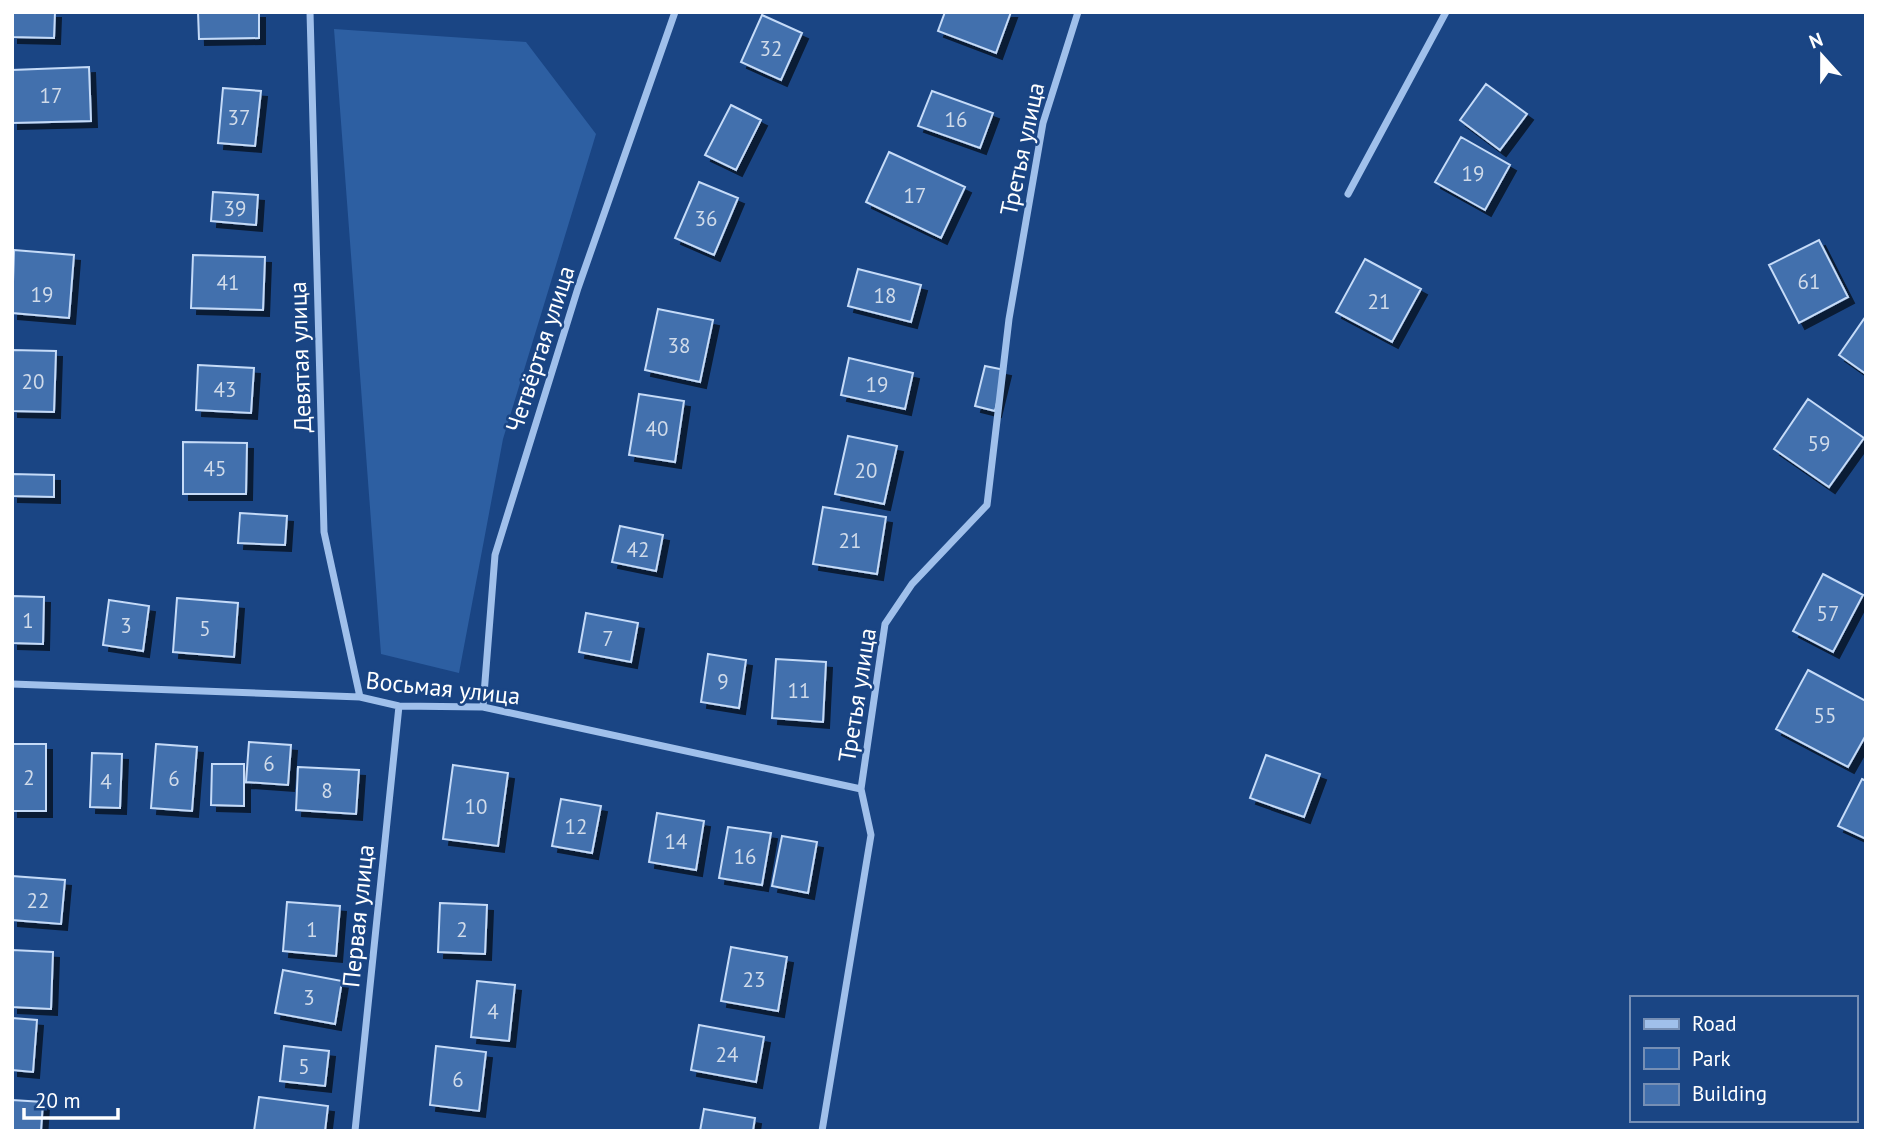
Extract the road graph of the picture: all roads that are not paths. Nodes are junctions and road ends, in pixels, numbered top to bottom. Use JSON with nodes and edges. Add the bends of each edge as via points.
{"nodes":[{"id":1,"x":310,"y":12,"type":"edge"},
{"id":2,"x":675,"y":12,"type":"edge"},
{"id":3,"x":1077,"y":12,"type":"edge"},
{"id":4,"x":1446,"y":12,"type":"edge"},
{"id":5,"x":1348,"y":194,"type":"dead end"},
{"id":6,"x":12,"y":684,"type":"edge"},
{"id":7,"x":360,"y":697,"type":"junction"},
{"id":8,"x":399,"y":706,"type":"junction"},
{"id":9,"x":484,"y":707,"type":"junction"},
{"id":10,"x":862,"y":789,"type":"junction"},
{"id":11,"x":355,"y":1131,"type":"edge"},
{"id":12,"x":822,"y":1131,"type":"edge"}],
"edges":[{"from":1,"to":7,"type":"street","name":"Девятая улица","via":[[324,532]]},
{"from":2,"to":9,"type":"street","name":"Четвёртая улица","via":[[578,288],[495,555]]},
{"from":3,"to":10,"type":"street","name":"Третья улица","via":[[1043,123],[1009,320],[987,505],[912,584],[885,624]]},
{"from":4,"to":5,"type":"street"},
{"from":6,"to":7,"type":"street","name":"Восьмая улица"},
{"from":7,"to":8,"type":"street","name":"Восьмая улица"},
{"from":8,"to":9,"type":"street","name":"Восьмая улица"},
{"from":8,"to":11,"type":"street","name":"Первая улица"},
{"from":9,"to":10,"type":"street","name":"Восьмая улица"},
{"from":10,"to":12,"type":"street","name":"Третья улица","via":[[871,835]]}]}
